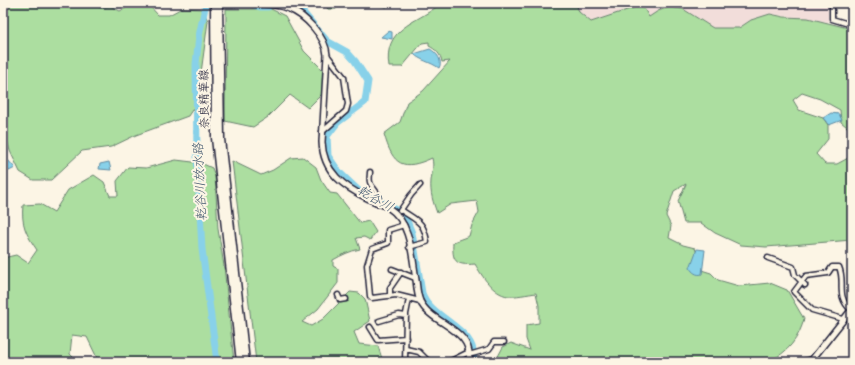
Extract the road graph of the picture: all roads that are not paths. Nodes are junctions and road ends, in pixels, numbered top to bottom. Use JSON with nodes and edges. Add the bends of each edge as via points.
{"nodes":[{"id":1,"x":214,"y":3,"type":"edge"},
{"id":2,"x":220,"y":3,"type":"edge"},
{"id":3,"x":264,"y":3,"type":"edge"},
{"id":4,"x":832,"y":3,"type":"edge"},
{"id":5,"x":217,"y":20,"type":"junction"},
{"id":6,"x":852,"y":25,"type":"edge"},
{"id":7,"x":327,"y":55,"type":"junction"},
{"id":8,"x":322,"y":132,"type":"junction"},
{"id":9,"x":370,"y":172,"type":"dead end"},
{"id":10,"x":420,"y":185,"type":"dead end"},
{"id":11,"x":378,"y":202,"type":"junction"},
{"id":12,"x":399,"y":212,"type":"junction"},
{"id":13,"x":404,"y":225,"type":"junction"},
{"id":14,"x":412,"y":246,"type":"junction"},
{"id":15,"x":768,"y":258,"type":"dead end"},
{"id":16,"x":392,"y":269,"type":"dead end"},
{"id":17,"x":401,"y":272,"type":"junction"},
{"id":18,"x":415,"y":278,"type":"junction"},
{"id":19,"x":803,"y":283,"type":"junction"},
{"id":20,"x":338,"y":295,"type":"dead end"},
{"id":21,"x":390,"y":296,"type":"junction"},
{"id":22,"x":346,"y":299,"type":"dead end"},
{"id":23,"x":409,"y":299,"type":"junction"},
{"id":24,"x":420,"y":302,"type":"junction"},
{"id":25,"x":851,"y":309,"type":"edge"},
{"id":26,"x":406,"y":316,"type":"junction"},
{"id":27,"x":843,"y":319,"type":"junction"},
{"id":28,"x":379,"y":321,"type":"dead end"},
{"id":29,"x":370,"y":327,"type":"dead end"},
{"id":30,"x":406,"y":338,"type":"junction"},
{"id":31,"x":504,"y":342,"type":"dead end"},
{"id":32,"x":406,"y":349,"type":"junction"},
{"id":33,"x":471,"y":354,"type":"junction"},
{"id":34,"x":811,"y":361,"type":"edge"},
{"id":35,"x":240,"y":362,"type":"edge"},
{"id":36,"x":246,"y":362,"type":"edge"},
{"id":37,"x":405,"y":362,"type":"edge"},
{"id":38,"x":429,"y":362,"type":"edge"},
{"id":39,"x":449,"y":362,"type":"edge"},
{"id":40,"x":469,"y":362,"type":"edge"},
{"id":41,"x":802,"y":362,"type":"edge"}],
"edges":[{"from":1,"to":5,"type":"main road","name":"奈良精華線"},
{"from":2,"to":5,"type":"main road","name":"奈良精華線"},
{"from":3,"to":7,"type":"street","via":[[289,9],[305,20],[324,42]]},
{"from":4,"to":6,"type":"street","via":[[832,19]]},
{"from":5,"to":35,"type":"main road","name":"奈良精華線","via":[[215,138]]},
{"from":5,"to":36,"type":"main road","name":"奈良精華線","via":[[221,139]]},
{"from":7,"to":8,"type":"street"},
{"from":7,"to":8,"type":"street","via":[[344,77],[348,104],[346,112]]},
{"from":8,"to":11,"type":"street","via":[[322,155],[330,171],[354,191]]},
{"from":9,"to":11,"type":"street","via":[[370,183],[379,195]]},
{"from":10,"to":12,"type":"street"},
{"from":11,"to":12,"type":"street"},
{"from":12,"to":13,"type":"street"},
{"from":12,"to":14,"type":"street","via":[[421,223],[425,231],[427,242]]},
{"from":13,"to":14,"type":"street"},
{"from":13,"to":21,"type":"street","via":[[388,230],[388,243],[373,249],[367,265],[371,297]]},
{"from":14,"to":18,"type":"street"},
{"from":15,"to":19,"type":"street","via":[[793,267],[795,275]]},
{"from":16,"to":17,"type":"street"},
{"from":17,"to":18,"type":"street"},
{"from":17,"to":21,"type":"street","via":[[390,288]]},
{"from":18,"to":24,"type":"street"},
{"from":19,"to":25,"type":"street","via":[[808,275],[828,273],[832,267],[838,267],[841,296],[845,305]]},
{"from":19,"to":27,"type":"street","via":[[794,292],[808,307]]},
{"from":20,"to":22,"type":"street","via":[[340,300]]},
{"from":21,"to":23,"type":"street"},
{"from":23,"to":24,"type":"street"},
{"from":23,"to":26,"type":"street"},
{"from":24,"to":33,"type":"street","via":[[454,329]]},
{"from":25,"to":27,"type":"street"},
{"from":26,"to":28,"type":"street","via":[[399,315]]},
{"from":26,"to":30,"type":"street"},
{"from":27,"to":34,"type":"street"},
{"from":29,"to":30,"type":"street","via":[[378,340]]},
{"from":30,"to":32,"type":"street"},
{"from":31,"to":33,"type":"street","via":[[494,342],[489,349]]},
{"from":32,"to":37,"type":"street","via":[[403,359]]},
{"from":32,"to":38,"type":"street","via":[[419,352]]},
{"from":33,"to":39,"type":"street"},
{"from":33,"to":40,"type":"street"},
{"from":34,"to":41,"type":"street"}]}
